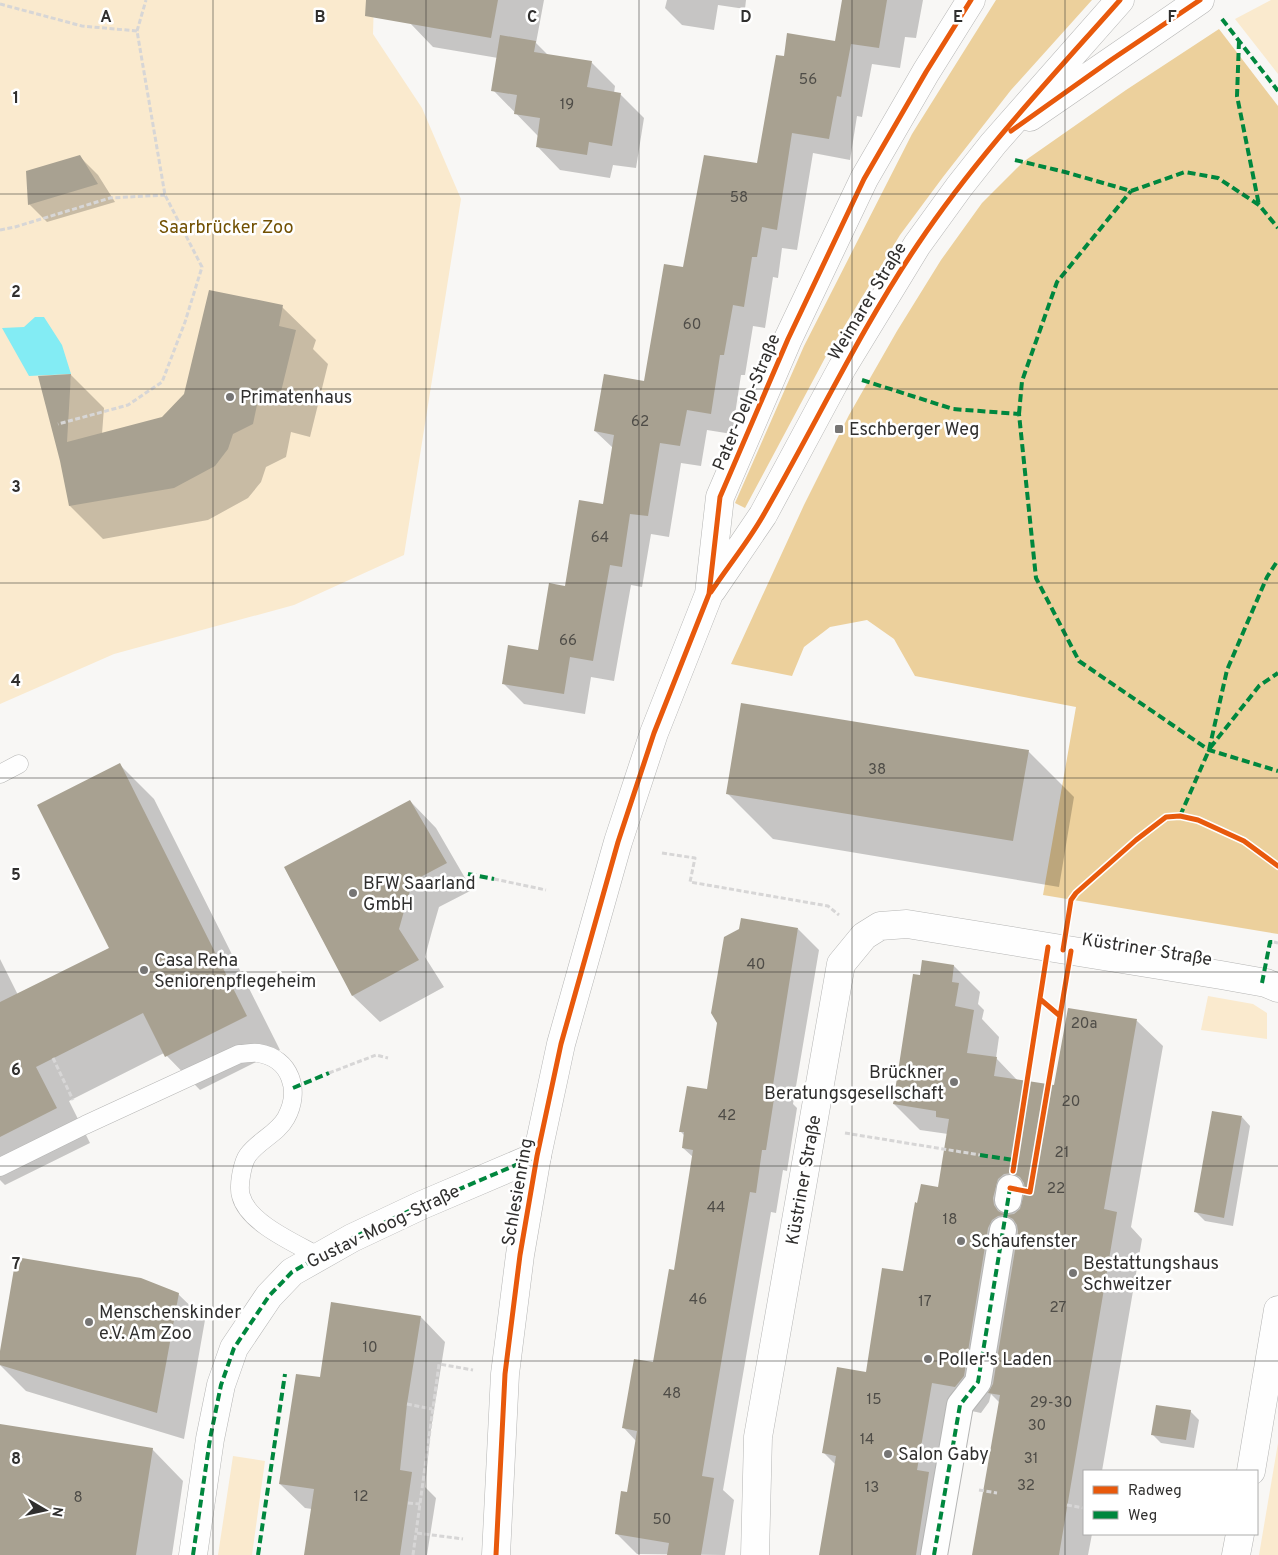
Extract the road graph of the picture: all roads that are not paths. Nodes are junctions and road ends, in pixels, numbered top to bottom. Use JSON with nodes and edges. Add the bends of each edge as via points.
{"nodes":[{"id":1,"x":971,"y":0,"type":"edge"},
{"id":2,"x":1120,"y":0,"type":"edge"},
{"id":3,"x":1200,"y":0,"type":"edge"},
{"id":4,"x":992,"y":144,"type":"junction"},
{"id":5,"x":709,"y":594,"type":"junction"},
{"id":6,"x":20,"y":764,"type":"dead end"},
{"id":7,"x":0,"y":774,"type":"edge"},
{"id":8,"x":618,"y":842,"type":"joint"},
{"id":9,"x":1278,"y":988,"type":"edge"},
{"id":10,"x":537,"y":1156,"type":"junction"},
{"id":11,"x":0,"y":1167,"type":"edge"},
{"id":12,"x":1003,"y":1230,"type":"dead end"},
{"id":13,"x":318,"y":1256,"type":"junction"},
{"id":14,"x":1278,"y":1310,"type":"edge"},
{"id":15,"x":1251,"y":1470,"type":"edge"},
{"id":16,"x":1240,"y":1535,"type":"edge"},
{"id":17,"x":193,"y":1555,"type":"edge"},
{"id":18,"x":496,"y":1555,"type":"edge"},
{"id":19,"x":756,"y":1555,"type":"edge"},
{"id":20,"x":934,"y":1555,"type":"edge"},
{"id":21,"x":1236,"y":1555,"type":"edge"}],
"edges":[{"from":1,"to":5,"type":"street","name":"Pater-Delp-Straße","via":[[864,179],[788,338],[720,497]]},
{"from":2,"to":4,"type":"street","name":"Weimarer Straße"},
{"from":3,"to":4,"type":"street"},
{"from":4,"to":5,"type":"street","name":"Weimarer Straße","via":[[917,245],[842,368],[763,515]]},
{"from":5,"to":8,"type":"street","name":"Pater-Delp-Straße","via":[[654,733]]},
{"from":6,"to":7,"type":"lane"},
{"from":8,"to":10,"type":"street","name":"Schlesienring","via":[[561,1044]]},
{"from":9,"to":19,"type":"street","name":"Küstriner Straße","via":[[1221,975],[907,924],[880,926],[864,936],[841,964],[758,1437]]},
{"from":10,"to":13,"type":"street","name":"Gustav-Moog-Straße","via":[[422,1205]]},
{"from":10,"to":18,"type":"street","name":"Schlesienring","via":[[505,1374]]},
{"from":11,"to":13,"type":"lane","via":[[239,1054],[258,1053],[278,1061],[290,1074],[293,1103],[286,1120],[247,1156],[239,1186],[241,1197],[246,1208],[272,1230]]},
{"from":12,"to":20,"type":"street","via":[[978,1382],[960,1405]]},
{"from":13,"to":17,"type":"street","name":"Gustav-Moog-Straße","via":[[292,1272],[269,1296],[234,1348],[221,1385],[212,1430]]},
{"from":14,"to":15,"type":"street"},
{"from":16,"to":21,"type":"street"}]}
